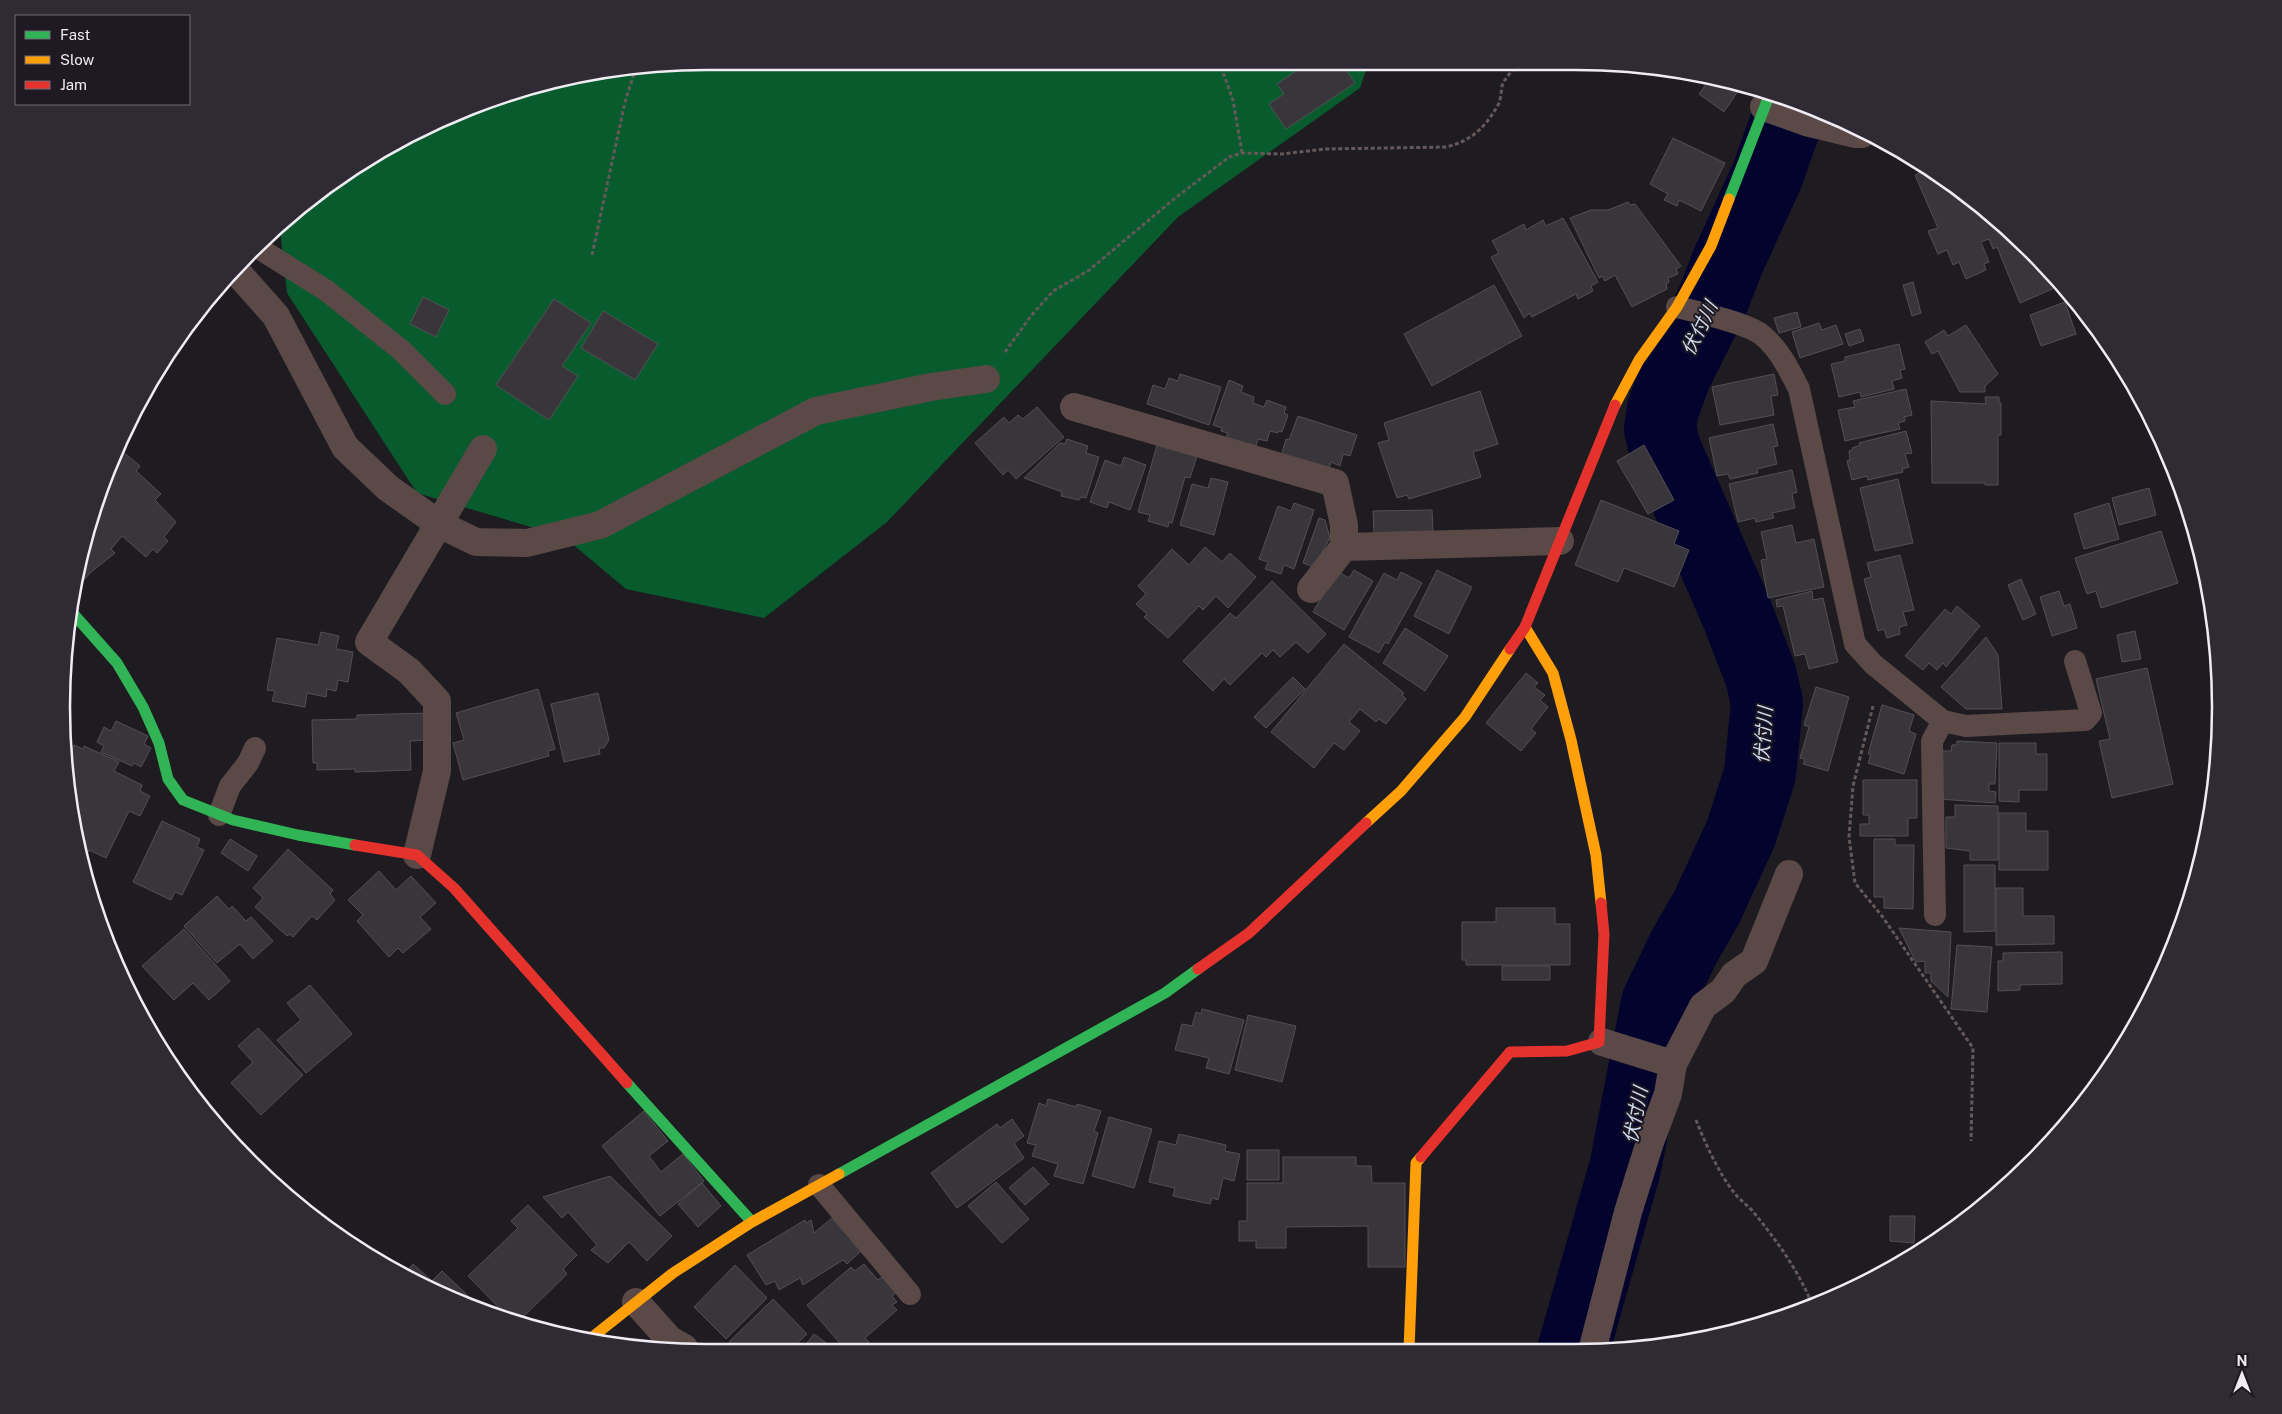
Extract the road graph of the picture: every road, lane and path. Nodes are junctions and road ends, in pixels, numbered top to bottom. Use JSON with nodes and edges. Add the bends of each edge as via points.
{"nodes":[{"id":1,"x":1222,"y":70,"type":"edge"},
{"id":2,"x":1512,"y":70,"type":"edge"},
{"id":3,"x":634,"y":74,"type":"edge"},
{"id":4,"x":1770,"y":105,"type":"edge"},
{"id":5,"x":1850,"y":133,"type":"edge"},
{"id":6,"x":1242,"y":153,"type":"junction"},
{"id":7,"x":263,"y":251,"type":"edge"},
{"id":8,"x":592,"y":255,"type":"dead end"},
{"id":9,"x":240,"y":275,"type":"edge"},
{"id":10,"x":1677,"y":307,"type":"junction"},
{"id":11,"x":986,"y":379,"type":"joint"},
{"id":12,"x":445,"y":394,"type":"dead end"},
{"id":13,"x":1074,"y":407,"type":"dead end"},
{"id":14,"x":483,"y":450,"type":"dead end"},
{"id":15,"x":439,"y":524,"type":"junction"},
{"id":16,"x":1560,"y":541,"type":"junction"},
{"id":17,"x":1344,"y":547,"type":"junction"},
{"id":18,"x":1312,"y":590,"type":"dead end"},
{"id":19,"x":76,"y":617,"type":"edge"},
{"id":20,"x":1525,"y":627,"type":"junction"},
{"id":21,"x":2075,"y":661,"type":"dead end"},
{"id":22,"x":1943,"y":722,"type":"junction"},
{"id":23,"x":255,"y":748,"type":"dead end"},
{"id":24,"x":219,"y":814,"type":"junction"},
{"id":25,"x":417,"y":855,"type":"junction"},
{"id":26,"x":1789,"y":874,"type":"dead end"},
{"id":27,"x":1935,"y":915,"type":"dead end"},
{"id":28,"x":1601,"y":1042,"type":"junction"},
{"id":29,"x":1672,"y":1063,"type":"junction"},
{"id":30,"x":1694,"y":1117,"type":"dead end"},
{"id":31,"x":819,"y":1185,"type":"junction"},
{"id":32,"x":752,"y":1222,"type":"junction"},
{"id":33,"x":910,"y":1294,"type":"dead end"},
{"id":34,"x":1810,"y":1299,"type":"edge"},
{"id":35,"x":636,"y":1302,"type":"junction"},
{"id":36,"x":595,"y":1334,"type":"edge"},
{"id":37,"x":676,"y":1343,"type":"edge"},
{"id":38,"x":1408,"y":1344,"type":"edge"},
{"id":39,"x":1594,"y":1344,"type":"edge"}],
"edges":[{"from":1,"to":6,"type":"path","via":[[1233,100]]},
{"from":2,"to":6,"type":"path","via":[[1502,84],[1499,104],[1478,131],[1459,144],[1281,154]]},
{"from":3,"to":8,"type":"path"},
{"from":4,"to":5,"type":"street","via":[[1809,123]]},
{"from":4,"to":10,"type":"street","via":[[1711,246]]},
{"from":6,"to":11,"type":"path","via":[[1229,157],[1174,199],[1088,271],[1053,291],[992,366]]},
{"from":7,"to":12,"type":"lane","via":[[327,291],[401,350]]},
{"from":9,"to":15,"type":"street","via":[[276,316],[344,448],[388,488]]},
{"from":10,"to":16,"type":"street","via":[[1639,360],[1610,415]]},
{"from":10,"to":22,"type":"lane","via":[[1726,320],[1760,334],[1784,360],[1799,388],[1856,644],[1873,664]]},
{"from":11,"to":15,"type":"street","via":[[931,386],[816,411],[600,524],[527,543],[476,542]]},
{"from":13,"to":17,"type":"street","via":[[1335,483],[1344,524]]},
{"from":14,"to":15,"type":"street"},
{"from":15,"to":25,"type":"street","via":[[369,642],[409,671],[437,701],[437,771]]},
{"from":16,"to":17,"type":"street"},
{"from":16,"to":20,"type":"street"},
{"from":17,"to":18,"type":"street"},
{"from":19,"to":24,"type":"street","via":[[118,663],[143,707],[168,779],[183,800]]},
{"from":20,"to":28,"type":"street","via":[[1553,672],[1596,855],[1604,934]]},
{"from":20,"to":31,"type":"street","via":[[1465,717],[1401,791],[1249,933],[1165,993]]},
{"from":21,"to":22,"type":"lane","via":[[2091,713],[2085,720],[1966,726]]},
{"from":22,"to":27,"type":"lane","via":[[1932,741]]},
{"from":23,"to":24,"type":"lane","via":[[230,786]]},
{"from":24,"to":25,"type":"street","via":[[298,835]]},
{"from":25,"to":32,"type":"street","via":[[454,888],[504,942]]},
{"from":26,"to":29,"type":"street","via":[[1754,961],[1743,967],[1723,991],[1703,1006]]},
{"from":28,"to":29,"type":"street"},
{"from":28,"to":38,"type":"street","via":[[1575,1050],[1510,1052],[1416,1163]]},
{"from":29,"to":39,"type":"street","via":[[1668,1094],[1628,1212]]},
{"from":30,"to":34,"type":"path","via":[[1703,1139],[1736,1195],[1754,1213],[1790,1262]]},
{"from":31,"to":32,"type":"street"},
{"from":31,"to":33,"type":"lane"},
{"from":32,"to":35,"type":"street","via":[[673,1273]]},
{"from":35,"to":36,"type":"street"},
{"from":35,"to":37,"type":"street"}]}
